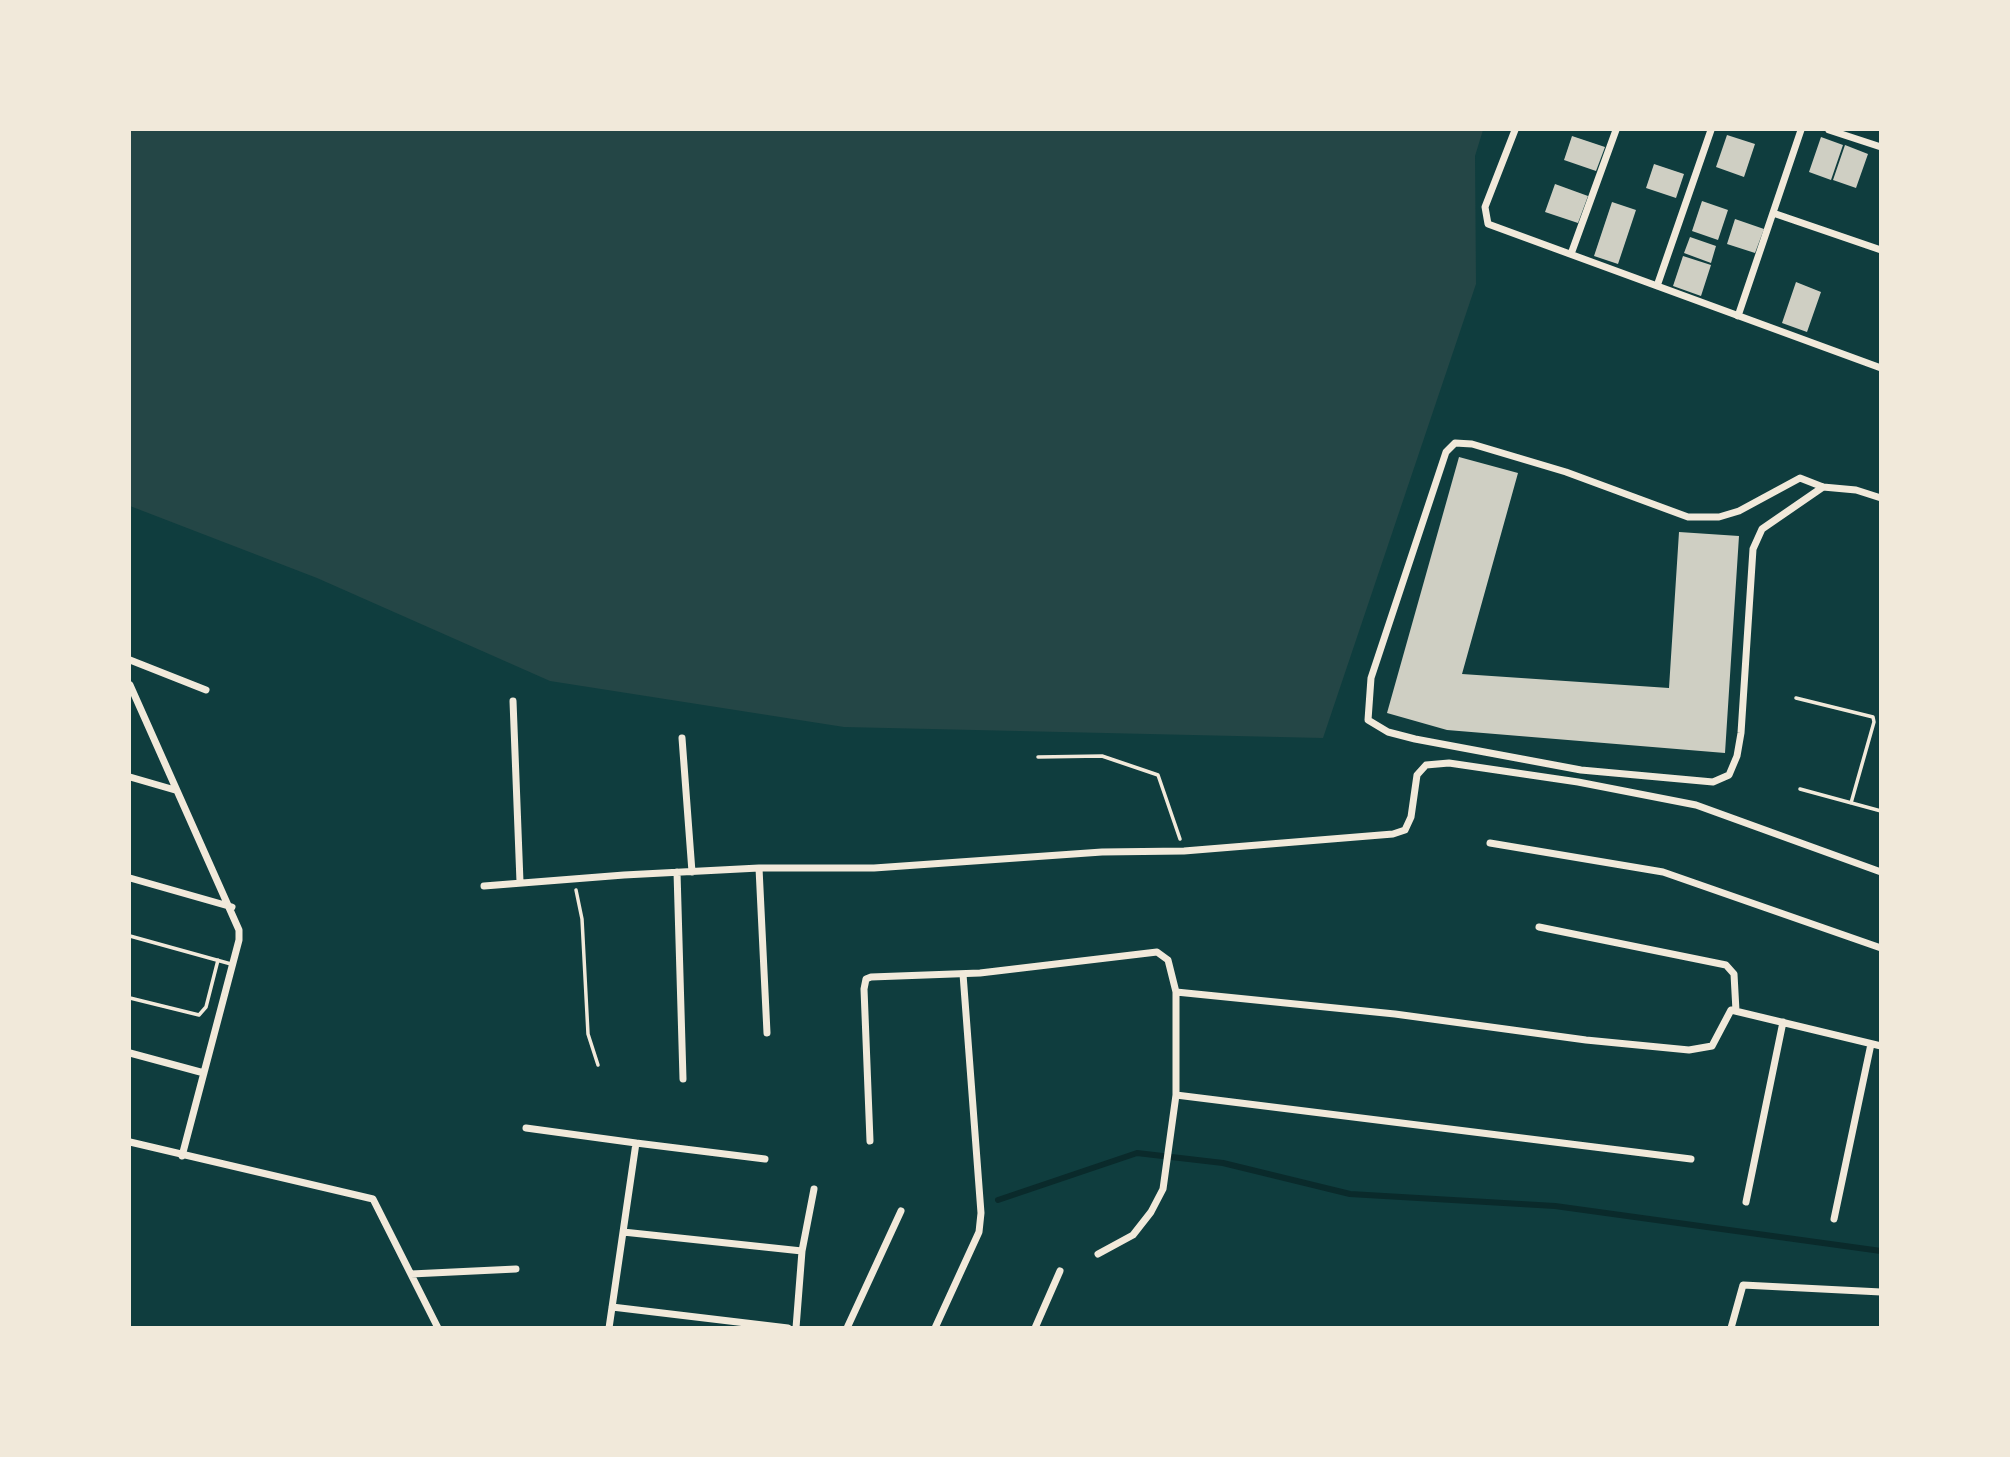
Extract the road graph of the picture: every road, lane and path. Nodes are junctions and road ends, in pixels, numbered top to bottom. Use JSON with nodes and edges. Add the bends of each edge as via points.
{"nodes":[{"id":1,"x":1515,"y":130,"type":"edge"},
{"id":2,"x":1616,"y":130,"type":"edge"},
{"id":3,"x":1712,"y":130,"type":"edge"},
{"id":4,"x":1801,"y":130,"type":"edge"},
{"id":5,"x":1829,"y":130,"type":"edge"},
{"id":6,"x":1881,"y":147,"type":"edge"},
{"id":7,"x":1773,"y":213,"type":"junction"},
{"id":8,"x":1881,"y":250,"type":"edge"},
{"id":9,"x":1571,"y":254,"type":"junction"},
{"id":10,"x":1657,"y":286,"type":"junction"},
{"id":11,"x":1738,"y":316,"type":"junction"},
{"id":12,"x":1881,"y":368,"type":"edge"},
{"id":13,"x":1822,"y":487,"type":"junction"},
{"id":14,"x":1881,"y":498,"type":"edge"},
{"id":15,"x":130,"y":660,"type":"edge"},
{"id":16,"x":130,"y":685,"type":"edge"},
{"id":17,"x":206,"y":690,"type":"dead end"},
{"id":18,"x":1796,"y":698,"type":"dead end"},
{"id":19,"x":513,"y":701,"type":"dead end"},
{"id":20,"x":682,"y":738,"type":"dead end"},
{"id":21,"x":1038,"y":757,"type":"dead end"},
{"id":22,"x":130,"y":777,"type":"edge"},
{"id":23,"x":175,"y":789,"type":"junction"},
{"id":24,"x":1800,"y":789,"type":"dead end"},
{"id":25,"x":1852,"y":803,"type":"junction"},
{"id":26,"x":1881,"y":811,"type":"edge"},
{"id":27,"x":1490,"y":843,"type":"dead end"},
{"id":28,"x":1184,"y":851,"type":"junction"},
{"id":29,"x":759,"y":868,"type":"junction"},
{"id":30,"x":677,"y":872,"type":"junction"},
{"id":31,"x":692,"y":872,"type":"junction"},
{"id":32,"x":1881,"y":872,"type":"edge"},
{"id":33,"x":130,"y":878,"type":"edge"},
{"id":34,"x":570,"y":878,"type":"junction"},
{"id":35,"x":520,"y":882,"type":"junction"},
{"id":36,"x":484,"y":886,"type":"dead end"},
{"id":37,"x":232,"y":907,"type":"junction"},
{"id":38,"x":1539,"y":927,"type":"dead end"},
{"id":39,"x":130,"y":936,"type":"edge"},
{"id":40,"x":1881,"y":948,"type":"edge"},
{"id":41,"x":218,"y":960,"type":"junction"},
{"id":42,"x":233,"y":964,"type":"junction"},
{"id":43,"x":963,"y":974,"type":"junction"},
{"id":44,"x":1176,"y":992,"type":"junction"},
{"id":45,"x":130,"y":998,"type":"edge"},
{"id":46,"x":208,"y":999,"type":"junction"},
{"id":47,"x":222,"y":1003,"type":"junction"},
{"id":48,"x":1736,"y":1011,"type":"junction"},
{"id":49,"x":1783,"y":1022,"type":"junction"},
{"id":50,"x":767,"y":1033,"type":"dead end"},
{"id":51,"x":1871,"y":1044,"type":"junction"},
{"id":52,"x":1881,"y":1046,"type":"edge"},
{"id":53,"x":130,"y":1053,"type":"edge"},
{"id":54,"x":598,"y":1065,"type":"dead end"},
{"id":55,"x":204,"y":1073,"type":"junction"},
{"id":56,"x":683,"y":1079,"type":"dead end"},
{"id":57,"x":1176,"y":1095,"type":"junction"},
{"id":58,"x":526,"y":1128,"type":"dead end"},
{"id":59,"x":870,"y":1141,"type":"dead end"},
{"id":60,"x":130,"y":1142,"type":"edge"},
{"id":61,"x":636,"y":1143,"type":"junction"},
{"id":62,"x":181,"y":1156,"type":"junction"},
{"id":63,"x":765,"y":1159,"type":"dead end"},
{"id":64,"x":1691,"y":1159,"type":"dead end"},
{"id":65,"x":814,"y":1189,"type":"dead end"},
{"id":66,"x":1746,"y":1202,"type":"dead end"},
{"id":67,"x":901,"y":1211,"type":"dead end"},
{"id":68,"x":1834,"y":1219,"type":"dead end"},
{"id":69,"x":623,"y":1232,"type":"junction"},
{"id":70,"x":802,"y":1251,"type":"junction"},
{"id":71,"x":1098,"y":1254,"type":"dead end"},
{"id":72,"x":516,"y":1269,"type":"dead end"},
{"id":73,"x":1060,"y":1271,"type":"dead end"},
{"id":74,"x":411,"y":1274,"type":"junction"},
{"id":75,"x":1881,"y":1292,"type":"edge"},
{"id":76,"x":612,"y":1307,"type":"junction"},
{"id":77,"x":438,"y":1328,"type":"edge"},
{"id":78,"x":609,"y":1328,"type":"edge"},
{"id":79,"x":788,"y":1328,"type":"edge"},
{"id":80,"x":796,"y":1328,"type":"edge"},
{"id":81,"x":847,"y":1328,"type":"edge"},
{"id":82,"x":935,"y":1328,"type":"edge"},
{"id":83,"x":1035,"y":1328,"type":"edge"},
{"id":84,"x":1731,"y":1328,"type":"edge"}],
"edges":[{"from":1,"to":9,"type":"street","via":[[1485,207],[1489,224]]},
{"from":2,"to":9,"type":"street"},
{"from":3,"to":10,"type":"street"},
{"from":4,"to":7,"type":"street"},
{"from":5,"to":6,"type":"street"},
{"from":7,"to":8,"type":"street"},
{"from":7,"to":11,"type":"street"},
{"from":9,"to":10,"type":"street"},
{"from":10,"to":11,"type":"street"},
{"from":11,"to":12,"type":"street"},
{"from":13,"to":13,"type":"street","via":[[1800,478],[1739,511],[1719,517],[1688,517],[1566,472],[1455,443],[1446,452],[1371,678],[1368,719],[1388,732],[1415,739],[1581,770],[1713,782],[1729,775],[1741,733],[1753,549],[1762,529]]},
{"from":13,"to":14,"type":"street"},
{"from":15,"to":17,"type":"street"},
{"from":16,"to":23,"type":"street"},
{"from":18,"to":25,"type":"lane","via":[[1873,717]]},
{"from":19,"to":35,"type":"street"},
{"from":20,"to":31,"type":"street"},
{"from":21,"to":28,"type":"path","via":[[1102,756],[1157,775]]},
{"from":22,"to":23,"type":"street"},
{"from":23,"to":37,"type":"street"},
{"from":24,"to":25,"type":"lane"},
{"from":25,"to":26,"type":"lane"},
{"from":27,"to":40,"type":"street","via":[[1663,872]]},
{"from":28,"to":29,"type":"street","via":[[874,868]]},
{"from":28,"to":32,"type":"street","via":[[1393,834],[1405,830],[1411,817],[1417,775],[1426,765],[1449,764],[1696,805]]},
{"from":29,"to":31,"type":"street"},
{"from":29,"to":50,"type":"street"},
{"from":30,"to":31,"type":"street"},
{"from":30,"to":34,"type":"street"},
{"from":30,"to":56,"type":"street"},
{"from":33,"to":37,"type":"street"},
{"from":34,"to":35,"type":"street"},
{"from":34,"to":54,"type":"path","via":[[579,896],[588,1034]]},
{"from":35,"to":36,"type":"street"},
{"from":37,"to":42,"type":"street","via":[[239,930]]},
{"from":38,"to":48,"type":"street","via":[[1721,962],[1734,974]]},
{"from":39,"to":41,"type":"lane"},
{"from":41,"to":42,"type":"lane"},
{"from":41,"to":46,"type":"lane"},
{"from":42,"to":47,"type":"street"},
{"from":43,"to":44,"type":"street","via":[[1157,952],[1168,960]]},
{"from":43,"to":59,"type":"street","via":[[866,979]]},
{"from":43,"to":82,"type":"street","via":[[981,1213],[979,1232]]},
{"from":44,"to":48,"type":"street","via":[[1689,1050],[1708,1049],[1727,1015]]},
{"from":44,"to":57,"type":"street"},
{"from":45,"to":46,"type":"lane","via":[[199,1015]]},
{"from":46,"to":47,"type":"lane"},
{"from":47,"to":55,"type":"street"},
{"from":48,"to":49,"type":"street"},
{"from":49,"to":51,"type":"street"},
{"from":49,"to":66,"type":"street"},
{"from":51,"to":52,"type":"street"},
{"from":51,"to":68,"type":"street"},
{"from":53,"to":55,"type":"street"},
{"from":55,"to":62,"type":"street"},
{"from":57,"to":64,"type":"street"},
{"from":57,"to":71,"type":"street","via":[[1163,1189],[1133,1235]]},
{"from":58,"to":61,"type":"street"},
{"from":60,"to":62,"type":"street"},
{"from":61,"to":63,"type":"street"},
{"from":61,"to":69,"type":"street"},
{"from":62,"to":74,"type":"street","via":[[373,1199]]},
{"from":65,"to":70,"type":"street"},
{"from":67,"to":81,"type":"street"},
{"from":69,"to":70,"type":"street"},
{"from":69,"to":76,"type":"street"},
{"from":70,"to":80,"type":"street"},
{"from":72,"to":74,"type":"street"},
{"from":73,"to":83,"type":"street"},
{"from":74,"to":77,"type":"street"},
{"from":75,"to":84,"type":"street","via":[[1743,1285]]},
{"from":76,"to":78,"type":"street"},
{"from":76,"to":79,"type":"street"}]}
